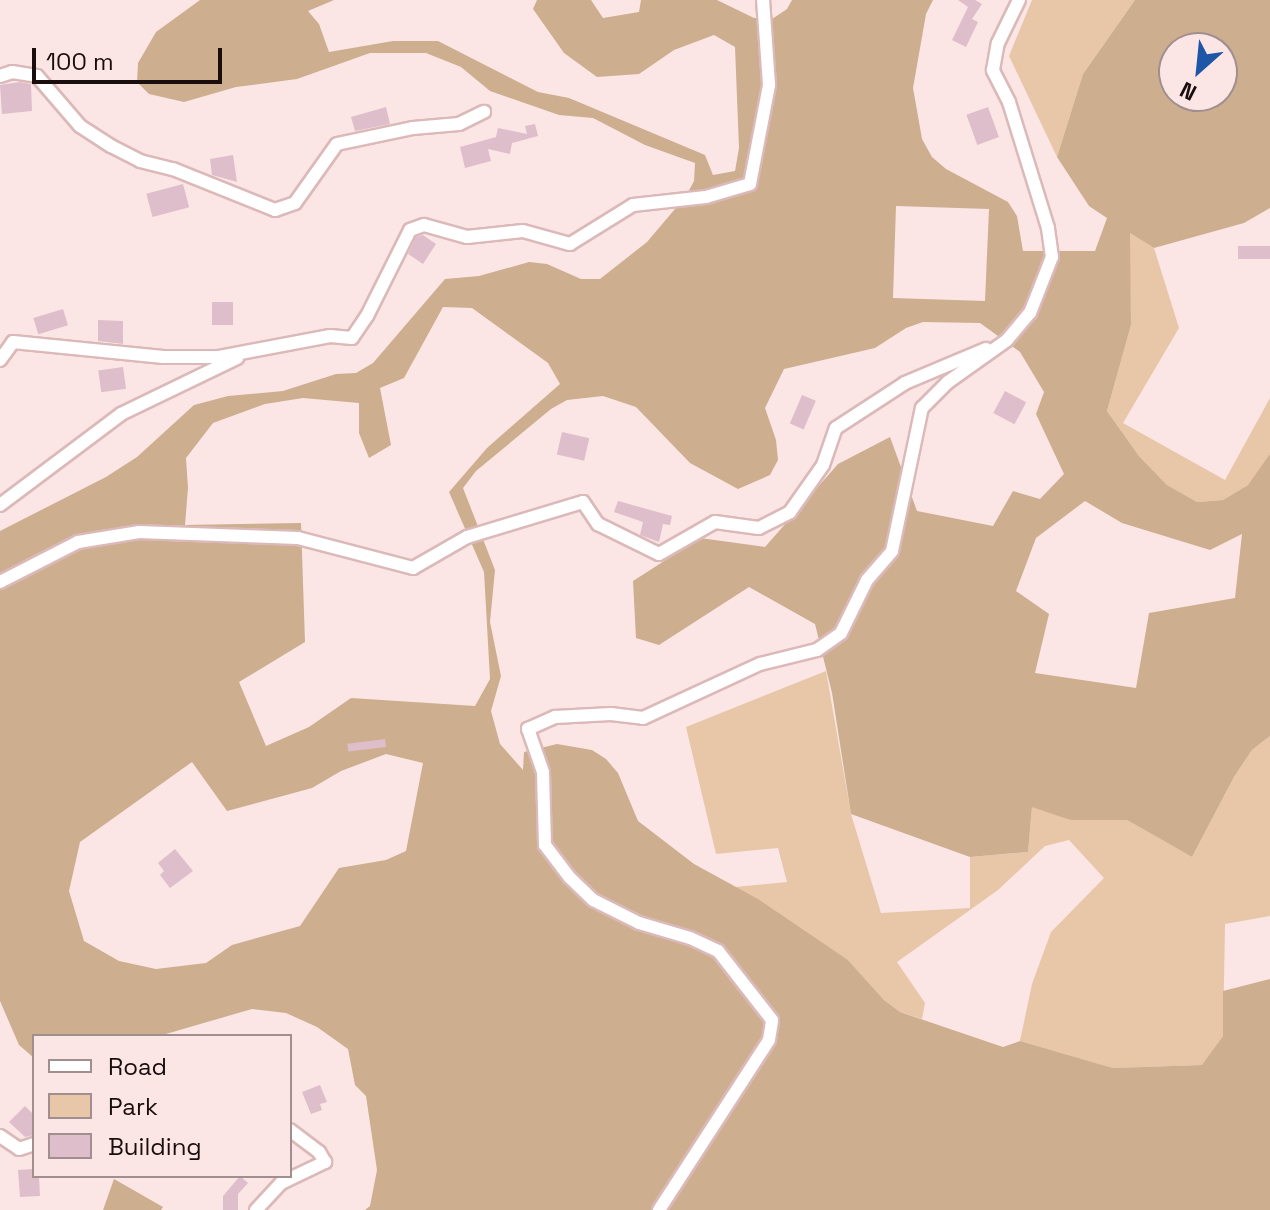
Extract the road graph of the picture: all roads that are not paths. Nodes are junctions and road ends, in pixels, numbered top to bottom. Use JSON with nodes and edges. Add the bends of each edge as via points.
{"nodes":[{"id":1,"x":763,"y":0,"type":"edge"},
{"id":2,"x":1019,"y":0,"type":"edge"},
{"id":3,"x":0,"y":76,"type":"edge"},
{"id":4,"x":484,"y":112,"type":"dead end"},
{"id":5,"x":1007,"y":340,"type":"junction"},
{"id":6,"x":251,"y":351,"type":"junction"},
{"id":7,"x":0,"y":360,"type":"edge"},
{"id":8,"x":0,"y":505,"type":"edge"},
{"id":9,"x":0,"y":582,"type":"edge"},
{"id":10,"x":292,"y":1132,"type":"edge"},
{"id":11,"x":0,"y":1136,"type":"edge"},
{"id":12,"x":32,"y":1145,"type":"edge"},
{"id":13,"x":291,"y":1178,"type":"edge"},
{"id":14,"x":292,"y":1178,"type":"edge"},
{"id":15,"x":256,"y":1210,"type":"edge"},
{"id":16,"x":659,"y":1210,"type":"edge"}],
"edges":[{"from":1,"to":6,"type":"street","via":[[769,85],[750,184],[706,197],[633,205],[570,244],[523,231],[467,237],[424,225],[410,230],[352,338],[330,336]]},
{"from":2,"to":5,"type":"street","via":[[998,43],[993,70],[1009,102],[1052,257],[1030,313]]},
{"from":3,"to":4,"type":"street","via":[[37,76],[80,126],[111,146],[275,210],[295,203],[337,144],[459,124]]},
{"from":5,"to":9,"type":"street","via":[[905,383],[836,428],[823,465],[790,512],[759,528],[715,522],[659,554],[598,524],[583,502],[467,537],[413,568],[298,538],[139,532],[78,542]]},
{"from":5,"to":16,"type":"street","via":[[948,382],[922,408],[892,551],[867,580],[841,633],[817,650],[760,664],[643,718],[555,717],[528,729],[543,772],[545,845],[570,878],[593,900],[639,923],[718,951],[772,1020],[769,1040]]},
{"from":6,"to":7,"type":"street","via":[[163,357],[13,342]]},
{"from":6,"to":8,"type":"street","via":[[121,414]]},
{"from":10,"to":14,"type":"street","via":[[325,1162]]},
{"from":11,"to":12,"type":"street","via":[[19,1149]]},
{"from":13,"to":15,"type":"street"}]}
